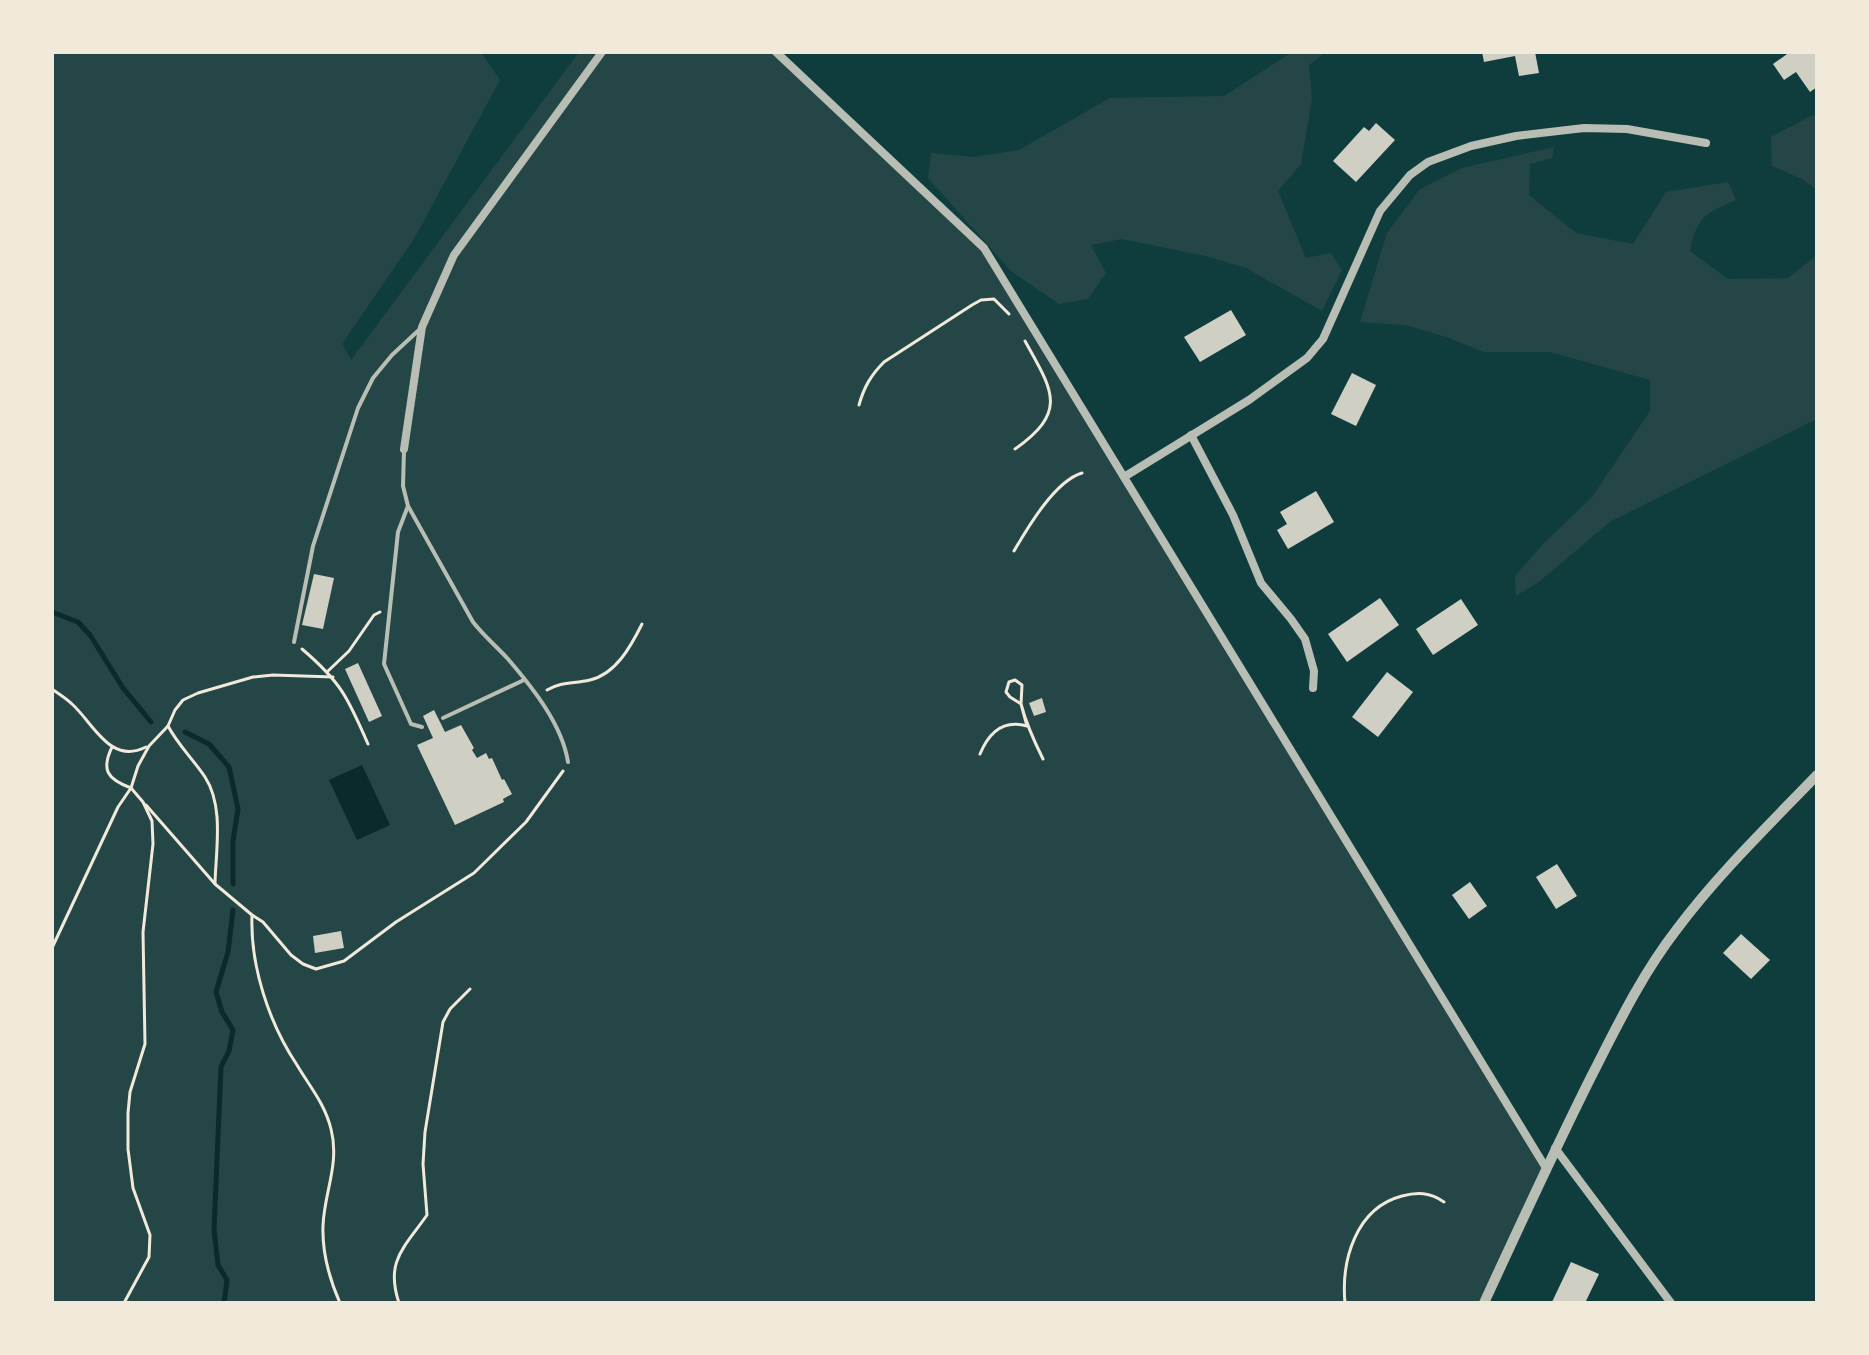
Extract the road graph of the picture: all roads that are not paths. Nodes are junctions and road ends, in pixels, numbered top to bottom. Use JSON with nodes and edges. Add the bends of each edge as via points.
{"nodes":[{"id":1,"x":602,"y":52,"type":"edge"},
{"id":2,"x":776,"y":52,"type":"edge"},
{"id":3,"x":1706,"y":143,"type":"dead end"},
{"id":4,"x":422,"y":327,"type":"junction"},
{"id":5,"x":1191,"y":435,"type":"junction"},
{"id":6,"x":404,"y":449,"type":"joint"},
{"id":7,"x":1124,"y":477,"type":"junction"},
{"id":8,"x":408,"y":506,"type":"junction"},
{"id":9,"x":294,"y":642,"type":"road end"},
{"id":10,"x":524,"y":680,"type":"junction"},
{"id":11,"x":1313,"y":688,"type":"dead end"},
{"id":12,"x":443,"y":718,"type":"dead end"},
{"id":13,"x":422,"y":727,"type":"dead end"},
{"id":14,"x":568,"y":762,"type":"road end"},
{"id":15,"x":1817,"y":775,"type":"edge"},
{"id":16,"x":1555,"y":1148,"type":"junction"},
{"id":17,"x":1546,"y":1168,"type":"junction"},
{"id":18,"x":1484,"y":1303,"type":"edge"},
{"id":19,"x":1671,"y":1303,"type":"edge"}],
"edges":[{"from":1,"to":4,"type":"street","via":[[454,255]]},
{"from":2,"to":7,"type":"street","via":[[984,248]]},
{"from":3,"to":5,"type":"street","via":[[1627,129],[1584,128],[1516,136],[1428,162],[1380,211],[1323,339],[1307,358]]},
{"from":4,"to":6,"type":"street"},
{"from":4,"to":9,"type":"lane","via":[[373,378],[358,408],[313,546]]},
{"from":5,"to":7,"type":"street"},
{"from":5,"to":11,"type":"street","via":[[1261,583],[1305,639]]},
{"from":6,"to":8,"type":"lane"},
{"from":7,"to":17,"type":"street"},
{"from":8,"to":10,"type":"lane","via":[[473,622]]},
{"from":8,"to":13,"type":"lane","via":[[398,532],[384,664],[411,724]]},
{"from":10,"to":12,"type":"lane"},
{"from":10,"to":14,"type":"lane","via":[[566,747]]},
{"from":15,"to":16,"type":"street","via":[[1676,929],[1622,1015]]},
{"from":16,"to":17,"type":"street"},
{"from":16,"to":19,"type":"street"},
{"from":17,"to":18,"type":"street"}]}
